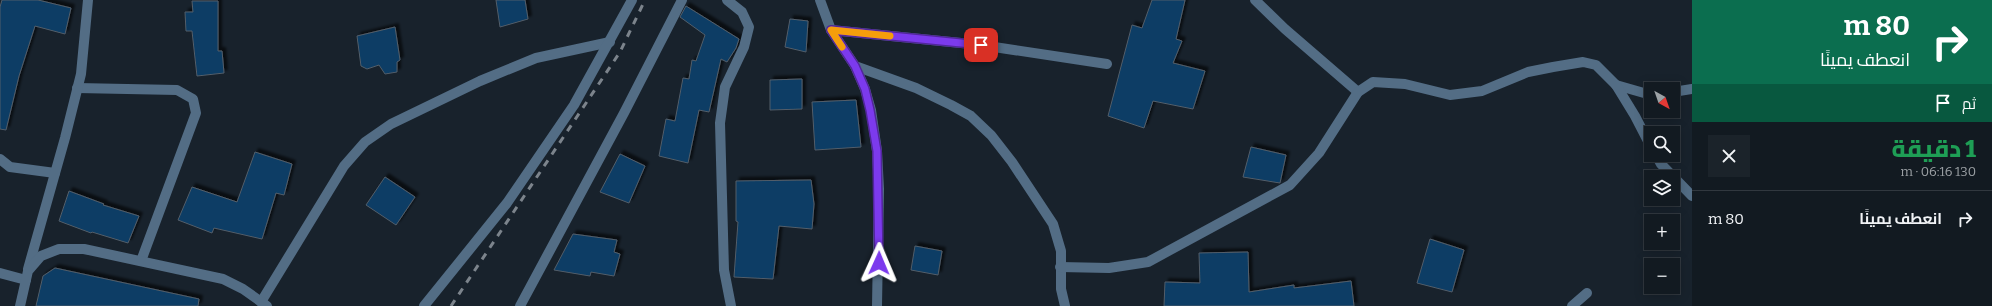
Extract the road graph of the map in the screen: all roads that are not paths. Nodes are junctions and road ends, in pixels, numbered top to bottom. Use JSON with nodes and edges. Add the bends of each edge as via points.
{"nodes":[{"id":1,"x":88,"y":0,"type":"edge"},
{"id":2,"x":632,"y":0,"type":"edge"},
{"id":3,"x":682,"y":0,"type":"edge"},
{"id":4,"x":727,"y":0,"type":"edge"},
{"id":5,"x":820,"y":0,"type":"edge"},
{"id":6,"x":1255,"y":0,"type":"edge"},
{"id":7,"x":831,"y":30,"type":"junction"},
{"id":8,"x":610,"y":42,"type":"junction"},
{"id":9,"x":1107,"y":64,"type":"dead end"},
{"id":10,"x":855,"y":66,"type":"junction"},
{"id":11,"x":1616,"y":85,"type":"junction"},
{"id":12,"x":77,"y":88,"type":"junction"},
{"id":13,"x":1692,"y":90,"type":"edge"},
{"id":14,"x":1680,"y":91,"type":"edge"},
{"id":15,"x":1358,"y":92,"type":"junction"},
{"id":16,"x":1644,"y":93,"type":"edge"},
{"id":17,"x":1644,"y":133,"type":"edge"},
{"id":18,"x":0,"y":159,"type":"edge"},
{"id":19,"x":1660,"y":162,"type":"edge"},
{"id":20,"x":55,"y":173,"type":"junction"},
{"id":21,"x":1692,"y":196,"type":"edge"},
{"id":22,"x":141,"y":261,"type":"junction"},
{"id":23,"x":1060,"y":267,"type":"junction"},
{"id":24,"x":0,"y":273,"type":"edge"},
{"id":25,"x":27,"y":275,"type":"junction"},
{"id":26,"x":1587,"y":293,"type":"dead end"},
{"id":27,"x":264,"y":304,"type":"edge"},
{"id":28,"x":20,"y":306,"type":"edge"},
{"id":29,"x":424,"y":306,"type":"edge"},
{"id":30,"x":520,"y":306,"type":"edge"},
{"id":31,"x":731,"y":306,"type":"edge"},
{"id":32,"x":878,"y":306,"type":"edge"},
{"id":33,"x":1065,"y":306,"type":"edge"},
{"id":34,"x":1572,"y":306,"type":"edge"}],
"edges":[{"from":1,"to":12,"type":"street","via":[[81,74]]},
{"from":2,"to":8,"type":"street"},
{"from":3,"to":30,"type":"street"},
{"from":4,"to":31,"type":"street","via":[[742,12],[749,27],[744,47],[725,87],[720,123],[724,270]]},
{"from":5,"to":7,"type":"street"},
{"from":6,"to":15,"type":"street"},
{"from":7,"to":9,"type":"street","via":[[981,45]]},
{"from":7,"to":10,"type":"street"},
{"from":8,"to":27,"type":"street","via":[[536,58],[480,81],[391,124],[366,142],[344,166]]},
{"from":8,"to":29,"type":"street","via":[[574,105],[507,203]]},
{"from":10,"to":23,"type":"street","via":[[916,88],[951,105],[971,116],[991,135],[1053,224],[1061,251]]},
{"from":10,"to":32,"type":"street","via":[[865,89],[877,151]]},
{"from":11,"to":15,"type":"street","via":[[1596,64],[1583,62],[1528,72],[1482,91],[1450,95],[1405,84],[1373,82]]},
{"from":11,"to":16,"type":"street"},
{"from":11,"to":17,"type":"street"},
{"from":12,"to":20,"type":"street"},
{"from":12,"to":22,"type":"street","via":[[176,90],[193,98],[196,113]]},
{"from":13,"to":14,"type":"street"},
{"from":15,"to":23,"type":"street","via":[[1319,153],[1290,185],[1148,262],[1109,268]]},
{"from":18,"to":20,"type":"street","via":[[10,167]]},
{"from":19,"to":21,"type":"street"},
{"from":20,"to":25,"type":"street"},
{"from":22,"to":25,"type":"street","via":[[84,249],[59,249],[42,256]]},
{"from":22,"to":27,"type":"street","via":[[223,279]]},
{"from":23,"to":33,"type":"street"},
{"from":24,"to":25,"type":"street"},
{"from":25,"to":28,"type":"street"},
{"from":26,"to":34,"type":"street"}]}
